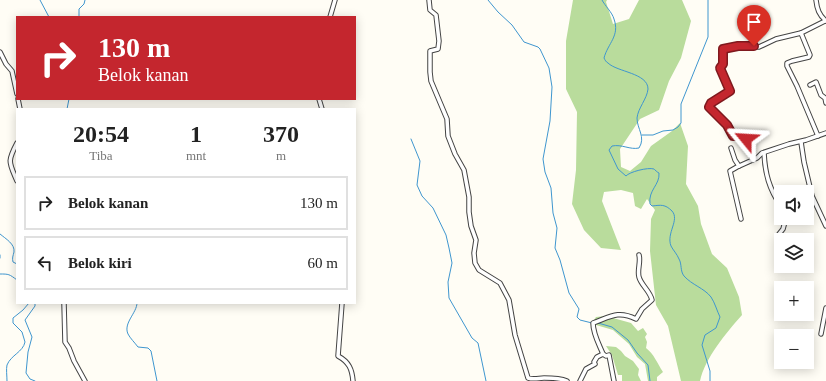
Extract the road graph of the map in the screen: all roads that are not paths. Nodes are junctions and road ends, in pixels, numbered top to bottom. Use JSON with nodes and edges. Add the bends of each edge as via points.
{"nodes":[{"id":1,"x":336,"y":0,"type":"edge"},
{"id":2,"x":429,"y":0,"type":"edge"},
{"id":3,"x":816,"y":0,"type":"edge"},
{"id":4,"x":330,"y":16,"type":"edge"},
{"id":5,"x":825,"y":21,"type":"edge"},
{"id":6,"x":801,"y":33,"type":"junction"},
{"id":7,"x":0,"y":52,"type":"edge"},
{"id":8,"x":810,"y":85,"type":"dead end"},
{"id":9,"x":16,"y":89,"type":"edge"},
{"id":10,"x":826,"y":103,"type":"edge"},
{"id":11,"x":826,"y":133,"type":"edge"},
{"id":12,"x":818,"y":136,"type":"junction"},
{"id":13,"x":801,"y":142,"type":"junction"},
{"id":14,"x":16,"y":145,"type":"edge"},
{"id":15,"x":731,"y":148,"type":"dead end"},
{"id":16,"x":764,"y":152,"type":"junction"},
{"id":17,"x":752,"y":160,"type":"junction"},
{"id":18,"x":739,"y":166,"type":"junction"},
{"id":19,"x":16,"y":178,"type":"edge"},
{"id":20,"x":774,"y":196,"type":"edge"},
{"id":21,"x":742,"y":219,"type":"dead end"},
{"id":22,"x":826,"y":226,"type":"edge"},
{"id":23,"x":639,"y":255,"type":"dead end"},
{"id":24,"x":64,"y":304,"type":"edge"},
{"id":25,"x":342,"y":304,"type":"edge"},
{"id":26,"x":826,"y":308,"type":"edge"},
{"id":27,"x":821,"y":334,"type":"dead end"},
{"id":28,"x":603,"y":354,"type":"junction"},
{"id":29,"x":85,"y":381,"type":"edge"},
{"id":30,"x":353,"y":381,"type":"edge"},
{"id":31,"x":567,"y":381,"type":"edge"},
{"id":32,"x":580,"y":381,"type":"edge"},
{"id":33,"x":614,"y":381,"type":"edge"}],
"edges":[{"from":1,"to":4,"type":"street"},
{"from":2,"to":31,"type":"street","via":[[430,10],[436,14],[438,21],[439,41],[438,49],[430,51],[431,81],[447,119],[448,136],[464,170],[471,226],[476,240],[475,263],[479,270],[500,283],[509,300],[515,335],[528,378]]},
{"from":3,"to":5,"type":"street","via":[[820,16]]},
{"from":5,"to":6,"type":"street"},
{"from":6,"to":12,"type":"street","via":[[810,55],[786,66]]},
{"from":6,"to":17,"type":"street","via":[[756,47],[738,46],[723,49],[723,64],[720,68],[730,91],[709,107],[727,125],[734,137],[744,136]]},
{"from":7,"to":9,"type":"street","via":[[12,70]]},
{"from":8,"to":10,"type":"street","via":[[816,82]]},
{"from":11,"to":12,"type":"street"},
{"from":12,"to":13,"type":"street"},
{"from":13,"to":16,"type":"street"},
{"from":13,"to":22,"type":"street","via":[[812,196]]},
{"from":14,"to":19,"type":"street","via":[[9,159]]},
{"from":15,"to":18,"type":"street"},
{"from":16,"to":17,"type":"street"},
{"from":16,"to":20,"type":"street","via":[[768,183]]},
{"from":17,"to":18,"type":"street"},
{"from":18,"to":21,"type":"street","via":[[730,173]]},
{"from":23,"to":28,"type":"street","via":[[640,279],[652,300],[636,319],[613,315],[593,323],[595,336]]},
{"from":24,"to":29,"type":"street","via":[[64,342],[70,348]]},
{"from":25,"to":30,"type":"street","via":[[338,356],[347,362],[352,370]]},
{"from":26,"to":27,"type":"street"},
{"from":28,"to":32,"type":"street","via":[[597,357],[595,364],[586,369]]},
{"from":28,"to":33,"type":"street","via":[[609,355]]}]}
